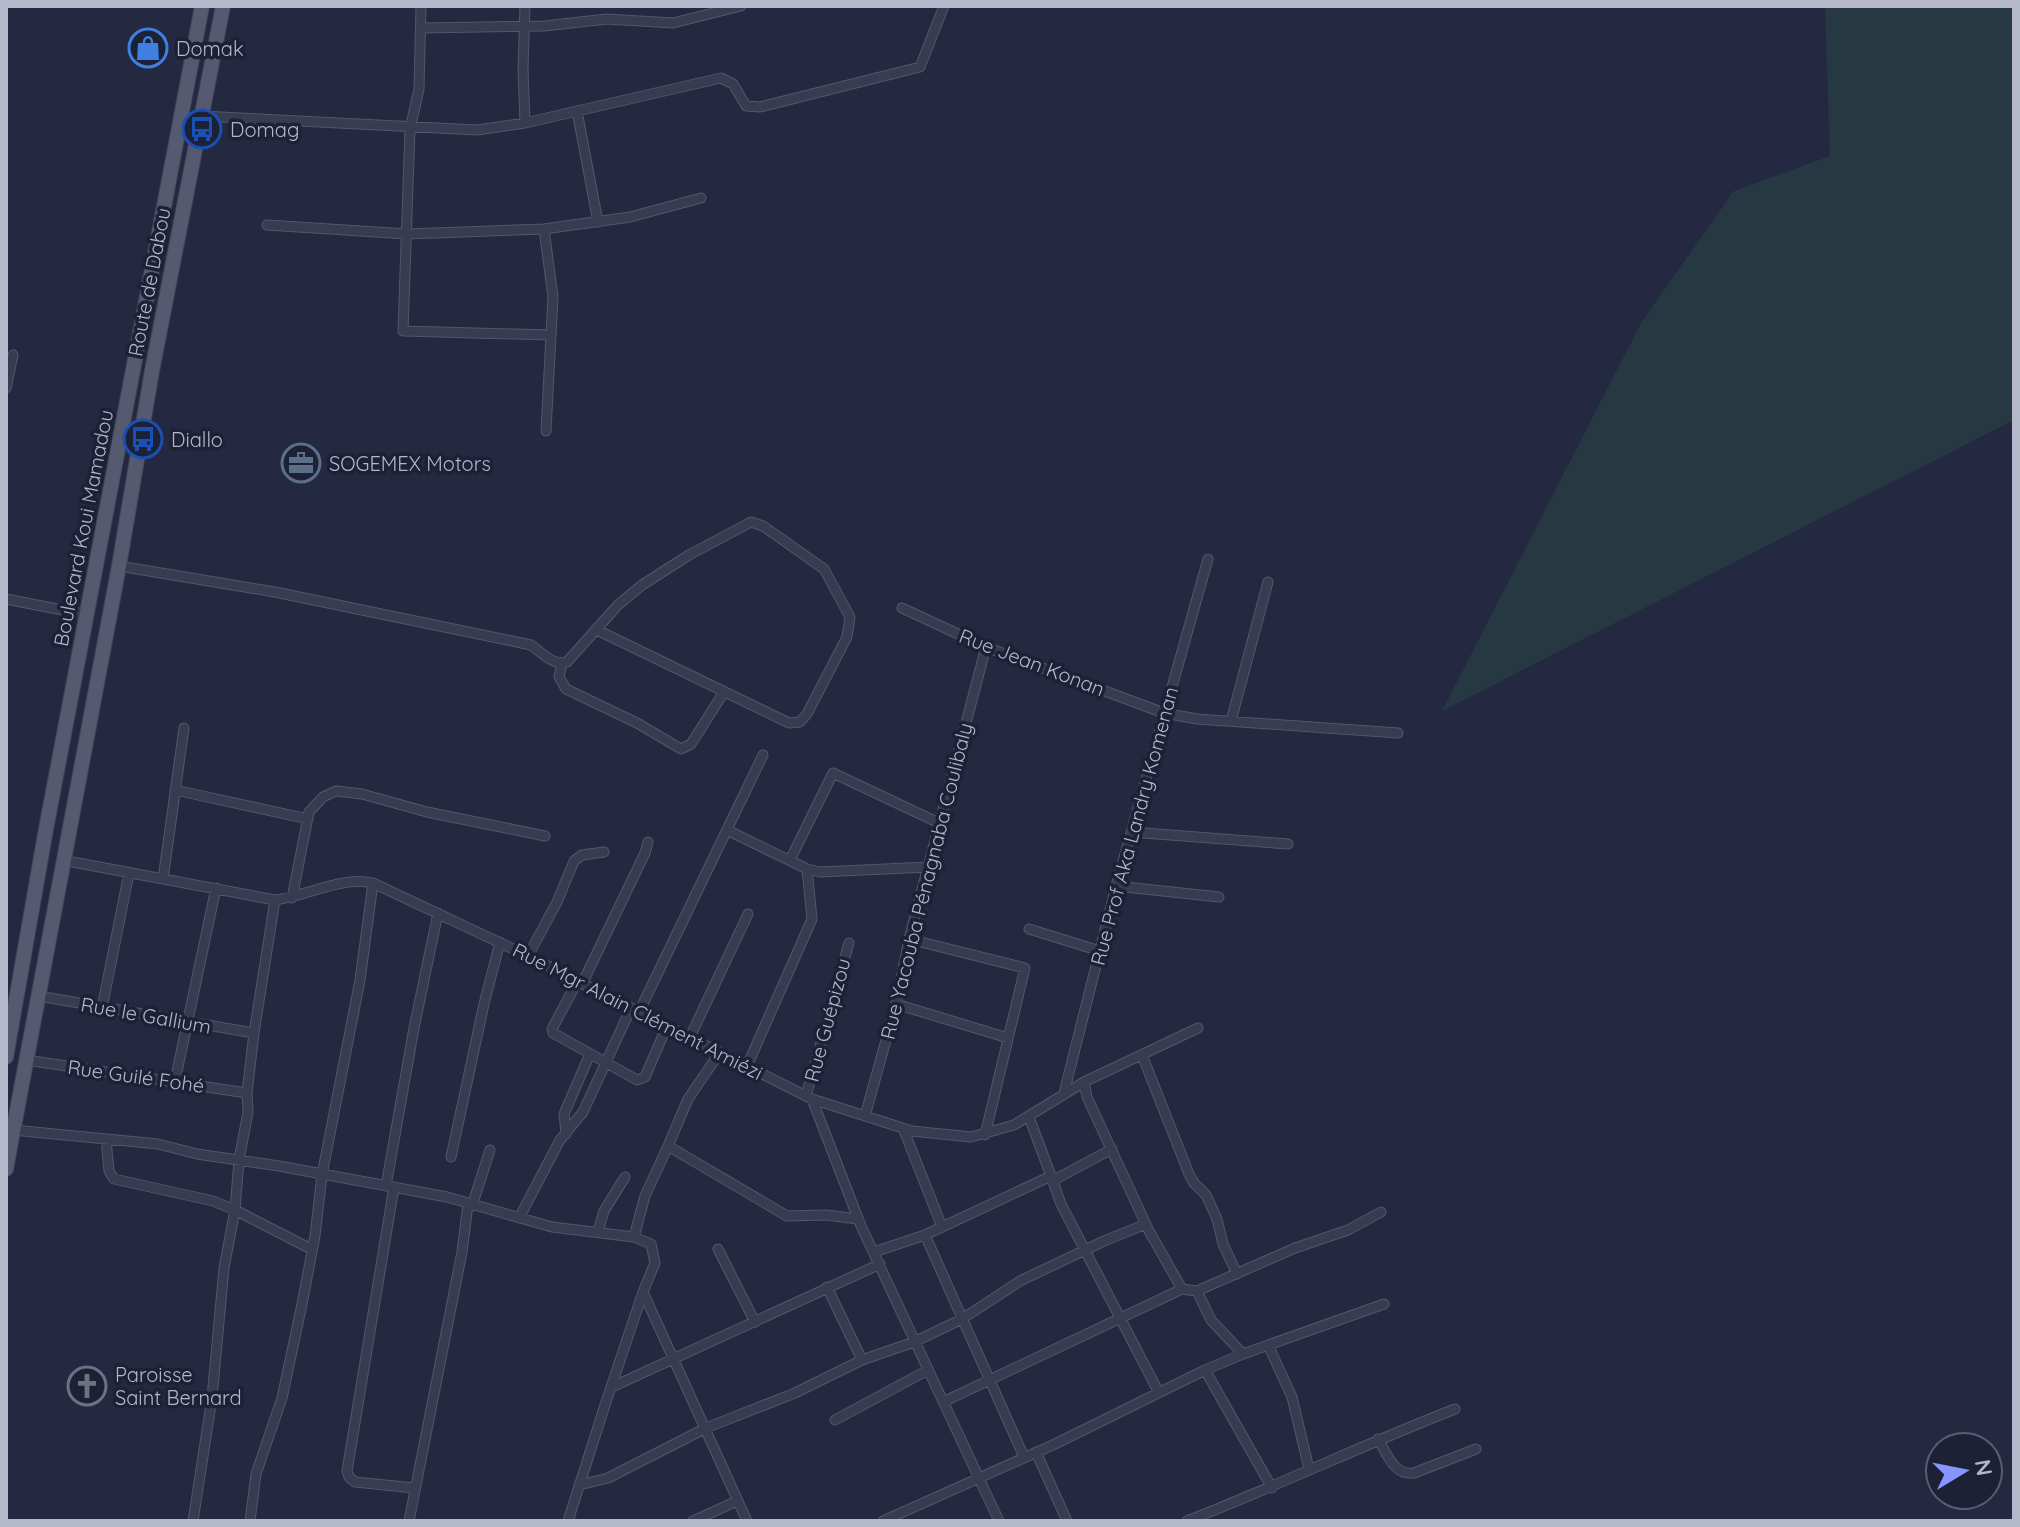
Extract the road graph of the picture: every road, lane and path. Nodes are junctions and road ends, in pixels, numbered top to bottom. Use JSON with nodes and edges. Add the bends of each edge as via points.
{"nodes":[{"id":1,"x":202,"y":6,"type":"edge"},
{"id":2,"x":223,"y":6,"type":"edge"},
{"id":3,"x":421,"y":6,"type":"edge"},
{"id":4,"x":525,"y":6,"type":"edge"},
{"id":5,"x":741,"y":6,"type":"edge"},
{"id":6,"x":944,"y":6,"type":"edge"},
{"id":7,"x":524,"y":24,"type":"junction"},
{"id":8,"x":422,"y":28,"type":"junction"},
{"id":9,"x":577,"y":111,"type":"junction"},
{"id":10,"x":202,"y":116,"type":"junction"},
{"id":11,"x":525,"y":123,"type":"junction"},
{"id":12,"x":410,"y":129,"type":"junction"},
{"id":13,"x":701,"y":198,"type":"dead end"},
{"id":14,"x":598,"y":222,"type":"junction"},
{"id":15,"x":267,"y":225,"type":"dead end"},
{"id":16,"x":544,"y":229,"type":"junction"},
{"id":17,"x":407,"y":234,"type":"junction"},
{"id":18,"x":551,"y":335,"type":"junction"},
{"id":19,"x":13,"y":355,"type":"dead end"},
{"id":20,"x":6,"y":388,"type":"edge"},
{"id":21,"x":546,"y":431,"type":"dead end"},
{"id":22,"x":1208,"y":559,"type":"dead end"},
{"id":23,"x":119,"y":566,"type":"junction"},
{"id":24,"x":1268,"y":582,"type":"dead end"},
{"id":25,"x":6,"y":599,"type":"edge"},
{"id":26,"x":902,"y":608,"type":"dead end"},
{"id":27,"x":88,"y":615,"type":"junction"},
{"id":28,"x":597,"y":630,"type":"junction"},
{"id":29,"x":986,"y":647,"type":"junction"},
{"id":30,"x":562,"y":663,"type":"junction"},
{"id":31,"x":724,"y":692,"type":"junction"},
{"id":32,"x":1164,"y":713,"type":"junction"},
{"id":33,"x":1231,"y":721,"type":"junction"},
{"id":34,"x":184,"y":728,"type":"dead end"},
{"id":35,"x":1398,"y":733,"type":"dead end"},
{"id":36,"x":763,"y":755,"type":"dead end"},
{"id":37,"x":175,"y":790,"type":"junction"},
{"id":38,"x":308,"y":819,"type":"junction"},
{"id":39,"x":939,"y":823,"type":"junction"},
{"id":40,"x":727,"y":830,"type":"junction"},
{"id":41,"x":1131,"y":832,"type":"junction"},
{"id":42,"x":545,"y":836,"type":"dead end"},
{"id":43,"x":648,"y":842,"type":"dead end"},
{"id":44,"x":1288,"y":844,"type":"dead end"},
{"id":45,"x":604,"y":852,"type":"dead end"},
{"id":46,"x":62,"y":860,"type":"junction"},
{"id":47,"x":790,"y":860,"type":"junction"},
{"id":48,"x":928,"y":867,"type":"junction"},
{"id":49,"x":807,"y":869,"type":"junction"},
{"id":50,"x":129,"y":873,"type":"junction"},
{"id":51,"x":163,"y":879,"type":"junction"},
{"id":52,"x":373,"y":883,"type":"junction"},
{"id":53,"x":1116,"y":886,"type":"junction"},
{"id":54,"x":216,"y":888,"type":"junction"},
{"id":55,"x":1219,"y":897,"type":"dead end"},
{"id":56,"x":292,"y":898,"type":"junction"},
{"id":57,"x":275,"y":900,"type":"junction"},
{"id":58,"x":438,"y":913,"type":"junction"},
{"id":59,"x":748,"y":914,"type":"dead end"},
{"id":60,"x":1029,"y":929,"type":"dead end"},
{"id":61,"x":909,"y":939,"type":"junction"},
{"id":62,"x":500,"y":942,"type":"junction"},
{"id":63,"x":849,"y":943,"type":"dead end"},
{"id":64,"x":1100,"y":951,"type":"junction"},
{"id":65,"x":528,"y":956,"type":"junction"},
{"id":66,"x":580,"y":983,"type":"junction"},
{"id":67,"x":38,"y":996,"type":"junction"},
{"id":68,"x":896,"y":1004,"type":"junction"},
{"id":69,"x":102,"y":1008,"type":"junction"},
{"id":70,"x":635,"y":1010,"type":"junction"},
{"id":71,"x":188,"y":1023,"type":"junction"},
{"id":72,"x":667,"y":1026,"type":"junction"},
{"id":73,"x":1198,"y":1028,"type":"dead end"},
{"id":74,"x":254,"y":1033,"type":"junction"},
{"id":75,"x":690,"y":1037,"type":"junction"},
{"id":76,"x":1008,"y":1038,"type":"junction"},
{"id":77,"x":720,"y":1052,"type":"junction"},
{"id":78,"x":590,"y":1054,"type":"junction"},
{"id":79,"x":1142,"y":1055,"type":"junction"},
{"id":80,"x":6,"y":1057,"type":"edge"},
{"id":81,"x":26,"y":1060,"type":"junction"},
{"id":82,"x":605,"y":1063,"type":"junction"},
{"id":83,"x":747,"y":1066,"type":"junction"},
{"id":84,"x":175,"y":1081,"type":"junction"},
{"id":85,"x":1084,"y":1082,"type":"junction"},
{"id":86,"x":247,"y":1093,"type":"junction"},
{"id":87,"x":1064,"y":1093,"type":"junction"},
{"id":88,"x":809,"y":1098,"type":"junction"},
{"id":89,"x":865,"y":1116,"type":"junction"},
{"id":90,"x":1029,"y":1117,"type":"junction"},
{"id":91,"x":903,"y":1128,"type":"junction"},
{"id":92,"x":13,"y":1130,"type":"junction"},
{"id":93,"x":566,"y":1134,"type":"junction"},
{"id":94,"x":985,"y":1135,"type":"junction"},
{"id":95,"x":106,"y":1139,"type":"junction"},
{"id":96,"x":668,"y":1146,"type":"junction"},
{"id":97,"x":1112,"y":1149,"type":"junction"},
{"id":98,"x":490,"y":1150,"type":"dead end"},
{"id":99,"x":451,"y":1157,"type":"dead end"},
{"id":100,"x":239,"y":1160,"type":"junction"},
{"id":101,"x":6,"y":1169,"type":"edge"},
{"id":102,"x":322,"y":1175,"type":"junction"},
{"id":103,"x":625,"y":1177,"type":"dead end"},
{"id":104,"x":1051,"y":1178,"type":"junction"},
{"id":105,"x":390,"y":1186,"type":"junction"},
{"id":106,"x":470,"y":1205,"type":"junction"},
{"id":107,"x":235,"y":1210,"type":"junction"},
{"id":108,"x":1381,"y":1212,"type":"dead end"},
{"id":109,"x":519,"y":1218,"type":"junction"},
{"id":110,"x":858,"y":1219,"type":"junction"},
{"id":111,"x":1146,"y":1224,"type":"junction"},
{"id":112,"x":942,"y":1227,"type":"junction"},
{"id":113,"x":598,"y":1231,"type":"junction"},
{"id":114,"x":925,"y":1235,"type":"junction"},
{"id":115,"x":634,"y":1237,"type":"junction"},
{"id":116,"x":311,"y":1249,"type":"junction"},
{"id":117,"x":718,"y":1249,"type":"dead end"},
{"id":118,"x":1085,"y":1250,"type":"junction"},
{"id":119,"x":874,"y":1252,"type":"junction"},
{"id":120,"x":880,"y":1264,"type":"junction"},
{"id":121,"x":1237,"y":1274,"type":"junction"},
{"id":122,"x":827,"y":1287,"type":"junction"},
{"id":123,"x":1182,"y":1289,"type":"junction"},
{"id":124,"x":1197,"y":1291,"type":"junction"},
{"id":125,"x":643,"y":1292,"type":"junction"},
{"id":126,"x":1384,"y":1304,"type":"dead end"},
{"id":127,"x":962,"y":1319,"type":"junction"},
{"id":128,"x":1121,"y":1319,"type":"junction"},
{"id":129,"x":755,"y":1322,"type":"junction"},
{"id":130,"x":914,"y":1342,"type":"junction"},
{"id":131,"x":1268,"y":1345,"type":"junction"},
{"id":132,"x":1243,"y":1354,"type":"junction"},
{"id":133,"x":674,"y":1359,"type":"junction"},
{"id":134,"x":862,"y":1360,"type":"junction"},
{"id":135,"x":928,"y":1370,"type":"junction"},
{"id":136,"x":1205,"y":1370,"type":"junction"},
{"id":137,"x":989,"y":1381,"type":"junction"},
{"id":138,"x":612,"y":1387,"type":"junction"},
{"id":139,"x":1158,"y":1391,"type":"junction"},
{"id":140,"x":943,"y":1402,"type":"junction"},
{"id":141,"x":1455,"y":1409,"type":"dead end"},
{"id":142,"x":835,"y":1420,"type":"dead end"},
{"id":143,"x":706,"y":1428,"type":"junction"},
{"id":144,"x":1378,"y":1439,"type":"junction"},
{"id":145,"x":1476,"y":1449,"type":"dead end"},
{"id":146,"x":1036,"y":1452,"type":"junction"},
{"id":147,"x":1024,"y":1457,"type":"junction"},
{"id":148,"x":1309,"y":1469,"type":"junction"},
{"id":149,"x":979,"y":1478,"type":"junction"},
{"id":150,"x":579,"y":1485,"type":"junction"},
{"id":151,"x":415,"y":1488,"type":"junction"},
{"id":152,"x":1272,"y":1488,"type":"junction"},
{"id":153,"x":737,"y":1501,"type":"junction"},
{"id":154,"x":193,"y":1521,"type":"edge"},
{"id":155,"x":250,"y":1521,"type":"edge"},
{"id":156,"x":409,"y":1521,"type":"edge"},
{"id":157,"x":568,"y":1521,"type":"edge"},
{"id":158,"x":693,"y":1521,"type":"edge"},
{"id":159,"x":747,"y":1521,"type":"edge"},
{"id":160,"x":883,"y":1521,"type":"edge"},
{"id":161,"x":999,"y":1521,"type":"edge"},
{"id":162,"x":1067,"y":1521,"type":"edge"},
{"id":163,"x":1187,"y":1521,"type":"edge"}],
"edges":[{"from":1,"to":27,"type":"main road","name":"Boulevard Koui Mamadou"},
{"from":2,"to":10,"type":"main road","name":"Route de Dabou"},
{"from":3,"to":8,"type":"street"},
{"from":4,"to":7,"type":"street"},
{"from":5,"to":7,"type":"street","via":[[673,23],[607,19]]},
{"from":6,"to":9,"type":"street","via":[[923,63],[915,69],[753,108],[721,78]]},
{"from":7,"to":8,"type":"street"},
{"from":7,"to":11,"type":"street"},
{"from":8,"to":12,"type":"street","via":[[419,89]]},
{"from":9,"to":11,"type":"street"},
{"from":9,"to":14,"type":"street"},
{"from":10,"to":12,"type":"street"},
{"from":10,"to":23,"type":"main road","name":"Route de Dabou"},
{"from":11,"to":12,"type":"street","via":[[477,130]]},
{"from":12,"to":17,"type":"street"},
{"from":13,"to":14,"type":"street"},
{"from":14,"to":16,"type":"street"},
{"from":15,"to":17,"type":"street"},
{"from":16,"to":17,"type":"street"},
{"from":16,"to":18,"type":"street","via":[[553,297]]},
{"from":17,"to":18,"type":"street","via":[[403,331]]},
{"from":18,"to":21,"type":"street"},
{"from":19,"to":20,"type":"street"},
{"from":22,"to":32,"type":"street","name":"Rue Prof Aka Landry Komenan"},
{"from":23,"to":30,"type":"street","via":[[531,645]]},
{"from":23,"to":46,"type":"main road","name":"Boulevard Koui Mamadou"},
{"from":24,"to":33,"type":"street"},
{"from":25,"to":27,"type":"street"},
{"from":26,"to":29,"type":"street","name":"Rue Jean Konan"},
{"from":27,"to":80,"type":"main road","name":"Boulevard Koui Mamadou"},
{"from":28,"to":30,"type":"street"},
{"from":28,"to":31,"type":"street"},
{"from":28,"to":31,"type":"street","via":[[618,605],[664,570],[745,524],[757,524],[824,569],[850,617],[850,627],[800,722],[789,723]]},
{"from":29,"to":32,"type":"street","name":"Rue Jean Konan"},
{"from":29,"to":39,"type":"street","name":"Rue Yacouba Pénagnaba Coulibaly"},
{"from":30,"to":31,"type":"street","via":[[559,677],[566,689],[681,749],[691,744]]},
{"from":32,"to":33,"type":"street","name":"Rue Jean Konan"},
{"from":32,"to":41,"type":"street","name":"Rue Prof Aka Landry Komenan"},
{"from":33,"to":35,"type":"street","name":"Rue Jean Konan"},
{"from":34,"to":37,"type":"street"},
{"from":36,"to":40,"type":"street"},
{"from":37,"to":38,"type":"street"},
{"from":37,"to":51,"type":"street"},
{"from":38,"to":42,"type":"street","via":[[315,804],[336,791]]},
{"from":38,"to":56,"type":"street"},
{"from":39,"to":47,"type":"street","via":[[833,773]]},
{"from":39,"to":48,"type":"street","name":"Rue Yacouba Pénagnaba Coulibaly"},
{"from":40,"to":47,"type":"street"},
{"from":40,"to":70,"type":"street"},
{"from":41,"to":44,"type":"street"},
{"from":41,"to":53,"type":"street","name":"Rue Prof Aka Landry Komenan"},
{"from":43,"to":66,"type":"street"},
{"from":45,"to":65,"type":"street","via":[[574,861]]},
{"from":46,"to":50,"type":"street","name":"Rue Mgr Alain Clément Amiézi"},
{"from":46,"to":67,"type":"main road","name":"Boulevard Koui Mamadou"},
{"from":47,"to":49,"type":"street"},
{"from":48,"to":49,"type":"street"},
{"from":48,"to":61,"type":"street","name":"Rue Yacouba Pénagnaba Coulibaly"},
{"from":49,"to":83,"type":"street","via":[[812,919]]},
{"from":50,"to":51,"type":"street","name":"Rue Mgr Alain Clément Amiézi"},
{"from":50,"to":69,"type":"street"},
{"from":51,"to":54,"type":"street","name":"Rue Mgr Alain Clément Amiézi"},
{"from":52,"to":56,"type":"street","name":"Rue Mgr Alain Clément Amiézi","via":[[358,879]]},
{"from":52,"to":58,"type":"street","name":"Rue Mgr Alain Clément Amiézi"},
{"from":52,"to":102,"type":"street"},
{"from":53,"to":55,"type":"street"},
{"from":53,"to":64,"type":"street","name":"Rue Prof Aka Landry Komenan"},
{"from":54,"to":57,"type":"street","name":"Rue Mgr Alain Clément Amiézi"},
{"from":54,"to":71,"type":"street"},
{"from":56,"to":57,"type":"street","name":"Rue Mgr Alain Clément Amiézi"},
{"from":57,"to":74,"type":"street"},
{"from":58,"to":62,"type":"street","name":"Rue Mgr Alain Clément Amiézi"},
{"from":58,"to":105,"type":"street"},
{"from":59,"to":75,"type":"street"},
{"from":60,"to":64,"type":"street"},
{"from":61,"to":68,"type":"street","name":"Rue Yacouba Pénagnaba Coulibaly"},
{"from":61,"to":76,"type":"street","via":[[1025,968]]},
{"from":62,"to":65,"type":"street","name":"Rue Mgr Alain Clément Amiézi"},
{"from":62,"to":99,"type":"street"},
{"from":63,"to":88,"type":"street","name":"Rue Guépizou"},
{"from":64,"to":87,"type":"street","name":"Rue Prof Aka Landry Komenan"},
{"from":65,"to":66,"type":"street","name":"Rue Mgr Alain Clément Amiézi"},
{"from":66,"to":70,"type":"street","name":"Rue Mgr Alain Clément Amiézi"},
{"from":66,"to":78,"type":"street","via":[[552,1029]]},
{"from":67,"to":69,"type":"street","name":"Rue le Gallium"},
{"from":67,"to":81,"type":"main road","name":"Boulevard Koui Mamadou"},
{"from":68,"to":76,"type":"street"},
{"from":68,"to":89,"type":"street","name":"Rue Yacouba Pénagnaba Coulibaly"},
{"from":69,"to":71,"type":"street","name":"Rue le Gallium"},
{"from":70,"to":72,"type":"street","name":"Rue Mgr Alain Clément Amiézi"},
{"from":70,"to":82,"type":"street"},
{"from":71,"to":74,"type":"street","name":"Rue le Gallium"},
{"from":71,"to":84,"type":"street"},
{"from":72,"to":75,"type":"street","name":"Rue Mgr Alain Clément Amiézi"},
{"from":72,"to":82,"type":"street","via":[[641,1080]]},
{"from":73,"to":79,"type":"street","name":"Rue Mgr Alain Clément Amiézi"},
{"from":74,"to":86,"type":"street"},
{"from":75,"to":77,"type":"street","name":"Rue Mgr Alain Clément Amiézi"},
{"from":76,"to":94,"type":"street"},
{"from":77,"to":83,"type":"street","name":"Rue Mgr Alain Clément Amiézi"},
{"from":77,"to":96,"type":"street","via":[[688,1099]]},
{"from":78,"to":82,"type":"street"},
{"from":78,"to":93,"type":"street","via":[[564,1114]]},
{"from":79,"to":85,"type":"street","name":"Rue Mgr Alain Clément Amiézi"},
{"from":79,"to":121,"type":"street","via":[[1189,1174],[1206,1195]]},
{"from":81,"to":84,"type":"street","name":"Rue Guilé Fohé"},
{"from":81,"to":92,"type":"main road","name":"Boulevard Koui Mamadou"},
{"from":82,"to":93,"type":"street","via":[[583,1112]]},
{"from":83,"to":88,"type":"street","name":"Rue Mgr Alain Clément Amiézi"},
{"from":84,"to":86,"type":"street","name":"Rue Guilé Fohé"},
{"from":85,"to":87,"type":"street","name":"Rue Mgr Alain Clément Amiézi"},
{"from":85,"to":97,"type":"street"},
{"from":86,"to":100,"type":"street"},
{"from":87,"to":90,"type":"street","name":"Rue Mgr Alain Clément Amiézi"},
{"from":88,"to":89,"type":"street","name":"Rue Mgr Alain Clément Amiézi"},
{"from":88,"to":110,"type":"street"},
{"from":89,"to":91,"type":"street","name":"Rue Mgr Alain Clément Amiézi"},
{"from":90,"to":94,"type":"street","name":"Rue Mgr Alain Clément Amiézi"},
{"from":90,"to":104,"type":"street"},
{"from":91,"to":94,"type":"street","name":"Rue Mgr Alain Clément Amiézi","via":[[945,1136]]},
{"from":91,"to":112,"type":"street"},
{"from":92,"to":95,"type":"street"},
{"from":92,"to":101,"type":"main road","name":"Boulevard Koui Mamadou"},
{"from":93,"to":109,"type":"street"},
{"from":95,"to":100,"type":"street"},
{"from":95,"to":107,"type":"street","via":[[114,1179]]},
{"from":96,"to":110,"type":"street","via":[[787,1216]]},
{"from":96,"to":115,"type":"street","via":[[645,1196]]},
{"from":97,"to":104,"type":"street"},
{"from":97,"to":111,"type":"street"},
{"from":98,"to":106,"type":"street"},
{"from":100,"to":102,"type":"street"},
{"from":100,"to":107,"type":"street"},
{"from":102,"to":105,"type":"street"},
{"from":102,"to":116,"type":"street"},
{"from":103,"to":113,"type":"street"},
{"from":104,"to":112,"type":"street"},
{"from":104,"to":118,"type":"street"},
{"from":105,"to":106,"type":"street"},
{"from":105,"to":151,"type":"street","via":[[347,1471],[355,1482]]},
{"from":106,"to":109,"type":"street"},
{"from":106,"to":151,"type":"street"},
{"from":107,"to":116,"type":"street"},
{"from":107,"to":154,"type":"street"},
{"from":108,"to":121,"type":"street"},
{"from":109,"to":113,"type":"street"},
{"from":110,"to":119,"type":"street"},
{"from":111,"to":118,"type":"street"},
{"from":111,"to":123,"type":"street"},
{"from":112,"to":114,"type":"street"},
{"from":113,"to":115,"type":"street"},
{"from":114,"to":119,"type":"street"},
{"from":114,"to":127,"type":"street"},
{"from":115,"to":125,"type":"street","via":[[651,1244],[655,1252]]},
{"from":116,"to":155,"type":"street","via":[[282,1398],[256,1474]]},
{"from":117,"to":129,"type":"street"},
{"from":118,"to":127,"type":"street","via":[[1020,1281]]},
{"from":118,"to":128,"type":"street"},
{"from":119,"to":120,"type":"street"},
{"from":120,"to":122,"type":"street"},
{"from":120,"to":130,"type":"street"},
{"from":121,"to":124,"type":"street"},
{"from":122,"to":129,"type":"street"},
{"from":122,"to":134,"type":"street"},
{"from":123,"to":124,"type":"street"},
{"from":123,"to":128,"type":"street"},
{"from":124,"to":132,"type":"street","via":[[1211,1320]]},
{"from":125,"to":133,"type":"street"},
{"from":125,"to":138,"type":"street"},
{"from":126,"to":131,"type":"street"},
{"from":127,"to":130,"type":"street"},
{"from":127,"to":137,"type":"street"},
{"from":128,"to":137,"type":"street"},
{"from":128,"to":139,"type":"street"},
{"from":129,"to":133,"type":"street"},
{"from":130,"to":134,"type":"street"},
{"from":130,"to":135,"type":"street"},
{"from":131,"to":132,"type":"street"},
{"from":131,"to":148,"type":"street","via":[[1292,1397]]},
{"from":132,"to":136,"type":"street"},
{"from":133,"to":138,"type":"street"},
{"from":133,"to":143,"type":"street"},
{"from":134,"to":143,"type":"street"},
{"from":135,"to":140,"type":"street"},
{"from":135,"to":142,"type":"street"},
{"from":136,"to":139,"type":"street"},
{"from":136,"to":152,"type":"street"},
{"from":137,"to":140,"type":"street"},
{"from":137,"to":147,"type":"street"},
{"from":138,"to":150,"type":"street"},
{"from":139,"to":146,"type":"street"},
{"from":140,"to":149,"type":"street"},
{"from":141,"to":144,"type":"street"},
{"from":143,"to":150,"type":"street","via":[[608,1478]]},
{"from":143,"to":153,"type":"street"},
{"from":144,"to":145,"type":"street","via":[[1405,1474]]},
{"from":144,"to":148,"type":"street"},
{"from":146,"to":147,"type":"street"},
{"from":146,"to":162,"type":"street"},
{"from":147,"to":149,"type":"street"},
{"from":148,"to":152,"type":"street"},
{"from":149,"to":160,"type":"street"},
{"from":149,"to":161,"type":"street"},
{"from":150,"to":157,"type":"street"},
{"from":151,"to":156,"type":"street"},
{"from":152,"to":163,"type":"street"},
{"from":153,"to":158,"type":"street"},
{"from":153,"to":159,"type":"street"}]}
